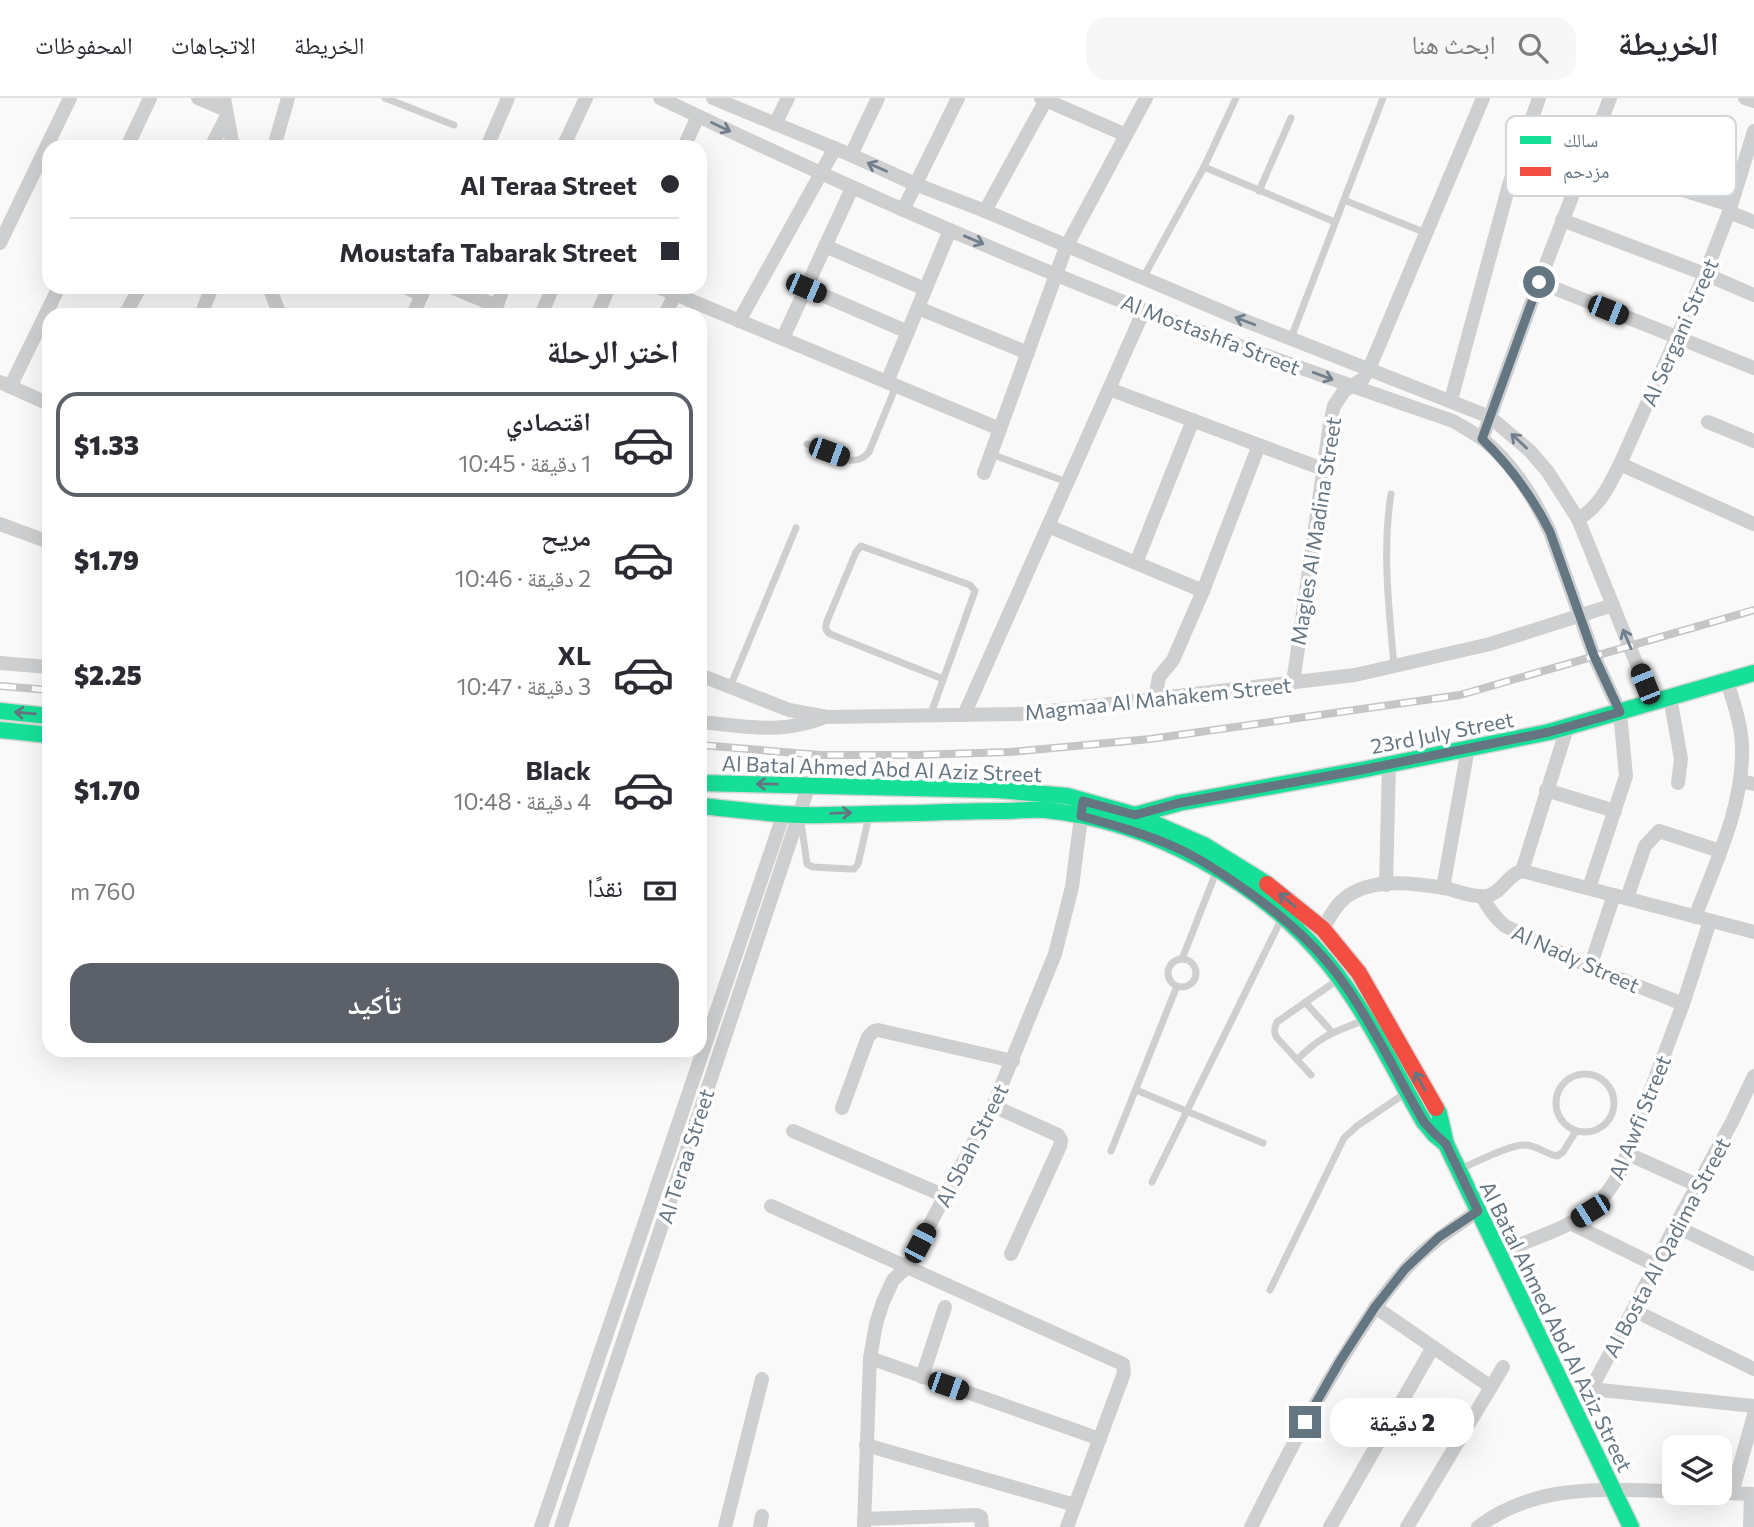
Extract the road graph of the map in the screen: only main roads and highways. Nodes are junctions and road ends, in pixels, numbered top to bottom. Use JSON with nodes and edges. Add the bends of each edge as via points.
{"nodes":[{"id":1,"x":1754,"y":673,"type":"edge"},
{"id":2,"x":0,"y":711,"type":"edge"},
{"id":3,"x":42,"y":715,"type":"edge"},
{"id":4,"x":0,"y":730,"type":"edge"},
{"id":5,"x":42,"y":733,"type":"edge"},
{"id":6,"x":707,"y":783,"type":"edge"},
{"id":7,"x":707,"y":807,"type":"edge"},
{"id":8,"x":1082,"y":808,"type":"junction"},
{"id":9,"x":1135,"y":815,"type":"junction"},
{"id":10,"x":1446,"y":1144,"type":"junction"},
{"id":11,"x":1631,"y":1527,"type":"edge"}],
"edges":[{"from":1,"to":9,"type":"main road","name":"23rd July Street","via":[[1567,728]]},
{"from":3,"to":2,"type":"main road","one_way":true},
{"from":4,"to":5,"type":"main road"},
{"from":8,"to":6,"type":"main road","name":"Al Batal Ahmed Abd Al Aziz Street","one_way":true,"via":[[1067,796],[997,790]]},
{"from":7,"to":8,"type":"main road","name":"Al Batal Ahmed Abd Al Aziz Street","one_way":true,"via":[[792,814]]},
{"from":8,"to":9,"type":"main road","name":"Al Batal Ahmed Abd Al Aziz Street"},
{"from":8,"to":10,"type":"main road","name":"Al Batal Ahmed Abd Al Aziz Street","via":[[1179,848],[1283,916],[1347,988],[1424,1122]]},
{"from":10,"to":9,"type":"main road","name":"Al Batal Ahmed Abd Al Aziz Street","one_way":true,"via":[[1439,1113],[1359,973],[1323,929],[1269,885],[1204,845]]},
{"from":10,"to":11,"type":"main road","name":"Al Batal Ahmed Abd Al Aziz Street"}]}
